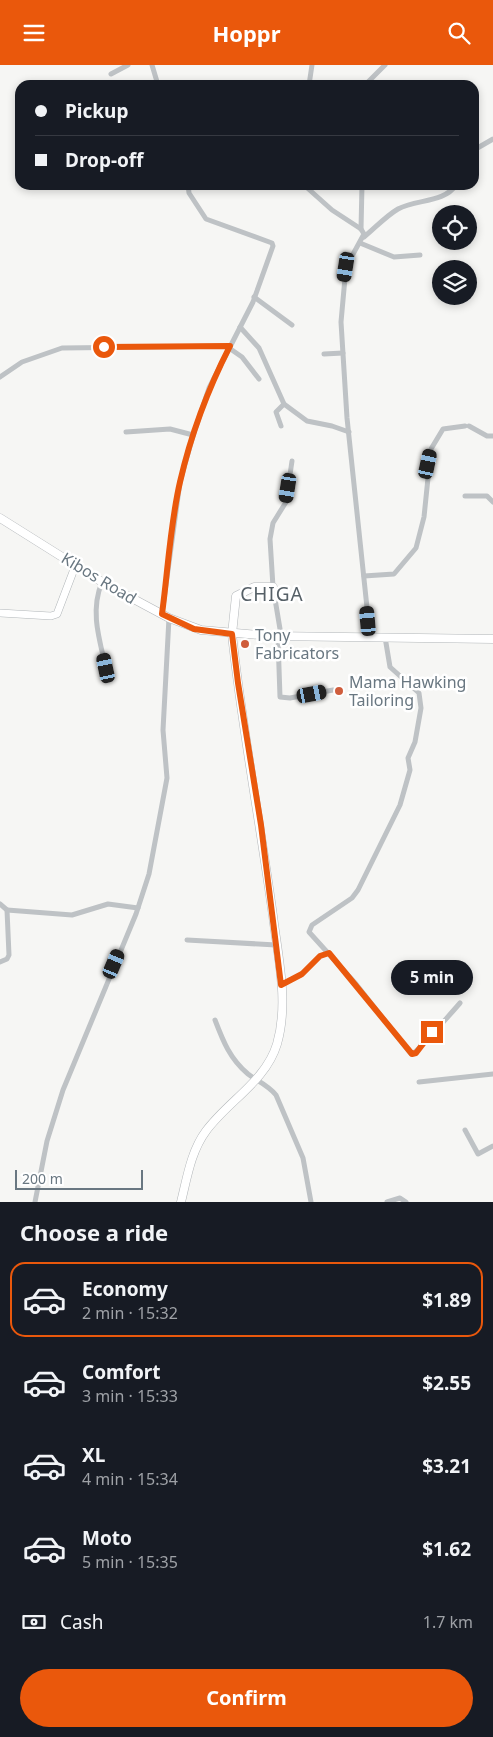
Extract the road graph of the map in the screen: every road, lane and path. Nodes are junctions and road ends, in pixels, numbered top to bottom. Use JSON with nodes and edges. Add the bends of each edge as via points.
{"nodes":[{"id":1,"x":128,"y":65,"type":"edge"},
{"id":2,"x":152,"y":65,"type":"edge"},
{"id":3,"x":312,"y":65,"type":"edge"},
{"id":4,"x":385,"y":65,"type":"edge"},
{"id":5,"x":112,"y":74,"type":"dead end"},
{"id":6,"x":156,"y":80,"type":"edge"},
{"id":7,"x":310,"y":80,"type":"edge"},
{"id":8,"x":374,"y":80,"type":"edge"},
{"id":9,"x":493,"y":139,"type":"edge"},
{"id":10,"x":479,"y":147,"type":"edge"},
{"id":11,"x":189,"y":190,"type":"edge"},
{"id":12,"x":310,"y":190,"type":"edge"},
{"id":13,"x":362,"y":190,"type":"edge"},
{"id":14,"x":453,"y":190,"type":"edge"},
{"id":15,"x":361,"y":229,"type":"junction"},
{"id":16,"x":364,"y":237,"type":"junction"},
{"id":17,"x":360,"y":243,"type":"junction"},
{"id":18,"x":420,"y":255,"type":"dead end"},
{"id":19,"x":254,"y":297,"type":"junction"},
{"id":20,"x":292,"y":325,"type":"dead end"},
{"id":21,"x":240,"y":327,"type":"junction"},
{"id":22,"x":229,"y":347,"type":"junction"},
{"id":23,"x":343,"y":353,"type":"junction"},
{"id":24,"x":324,"y":354,"type":"dead end"},
{"id":25,"x":0,"y":377,"type":"edge"},
{"id":26,"x":259,"y":379,"type":"dead end"},
{"id":27,"x":284,"y":404,"type":"junction"},
{"id":28,"x":281,"y":426,"type":"dead end"},
{"id":29,"x":126,"y":432,"type":"dead end"},
{"id":30,"x":349,"y":432,"type":"junction"},
{"id":31,"x":193,"y":435,"type":"junction"},
{"id":32,"x":493,"y":436,"type":"edge"},
{"id":33,"x":292,"y":461,"type":"dead end"},
{"id":34,"x":465,"y":496,"type":"dead end"},
{"id":35,"x":493,"y":502,"type":"edge"},
{"id":36,"x":0,"y":518,"type":"edge"},
{"id":37,"x":76,"y":564,"type":"junction"},
{"id":38,"x":364,"y":576,"type":"junction"},
{"id":39,"x":102,"y":582,"type":"junction"},
{"id":40,"x":273,"y":587,"type":"junction"},
{"id":41,"x":0,"y":613,"type":"edge"},
{"id":42,"x":165,"y":616,"type":"junction"},
{"id":43,"x":232,"y":634,"type":"junction"},
{"id":44,"x":281,"y":636,"type":"junction"},
{"id":45,"x":370,"y":636,"type":"junction"},
{"id":46,"x":385,"y":637,"type":"junction"},
{"id":47,"x":493,"y":639,"type":"edge"},
{"id":48,"x":106,"y":668,"type":"dead end"},
{"id":49,"x":333,"y":690,"type":"dead end"},
{"id":50,"x":0,"y":904,"type":"edge"},
{"id":51,"x":138,"y":908,"type":"junction"},
{"id":52,"x":7,"y":910,"type":"junction"},
{"id":53,"x":187,"y":940,"type":"dead end"},
{"id":54,"x":276,"y":945,"type":"junction"},
{"id":55,"x":329,"y":953,"type":"junction"},
{"id":56,"x":0,"y":962,"type":"edge"},
{"id":57,"x":281,"y":985,"type":"junction"},
{"id":58,"x":460,"y":1003,"type":"dead end"},
{"id":59,"x":215,"y":1020,"type":"dead end"},
{"id":60,"x":493,"y":1074,"type":"edge"},
{"id":61,"x":256,"y":1078,"type":"junction"},
{"id":62,"x":420,"y":1082,"type":"dead end"},
{"id":63,"x":465,"y":1130,"type":"dead end"},
{"id":64,"x":493,"y":1146,"type":"edge"},
{"id":65,"x":35,"y":1202,"type":"edge"},
{"id":66,"x":181,"y":1202,"type":"edge"},
{"id":67,"x":311,"y":1202,"type":"edge"},
{"id":68,"x":387,"y":1202,"type":"edge"},
{"id":69,"x":406,"y":1202,"type":"edge"}],
"edges":[{"from":1,"to":5,"type":"street"},
{"from":2,"to":6,"type":"street"},
{"from":3,"to":7,"type":"street"},
{"from":4,"to":8,"type":"street"},
{"from":9,"to":10,"type":"street"},
{"from":11,"to":19,"type":"street","via":[[206,219],[273,244]]},
{"from":12,"to":15,"type":"street"},
{"from":13,"to":15,"type":"street"},
{"from":14,"to":16,"type":"street","via":[[399,209]]},
{"from":15,"to":16,"type":"street"},
{"from":16,"to":17,"type":"street"},
{"from":17,"to":18,"type":"street","via":[[394,257]]},
{"from":17,"to":23,"type":"street","via":[[349,259],[342,289]]},
{"from":19,"to":20,"type":"street"},
{"from":19,"to":21,"type":"street"},
{"from":21,"to":22,"type":"street"},
{"from":21,"to":27,"type":"street","via":[[259,348]]},
{"from":22,"to":25,"type":"street","via":[[62,348],[22,362]]},
{"from":22,"to":26,"type":"street","via":[[242,357]]},
{"from":22,"to":31,"type":"street","via":[[209,388]]},
{"from":23,"to":24,"type":"street"},
{"from":23,"to":30,"type":"street"},
{"from":27,"to":28,"type":"street","via":[[276,412]]},
{"from":27,"to":30,"type":"street","via":[[307,421]]},
{"from":29,"to":31,"type":"street","via":[[170,429]]},
{"from":30,"to":38,"type":"street"},
{"from":31,"to":42,"type":"street","via":[[180,483]]},
{"from":32,"to":38,"type":"street","via":[[467,426],[443,429],[431,449],[424,517],[416,548],[394,574]]},
{"from":33,"to":40,"type":"street","via":[[286,501],[271,528]]},
{"from":34,"to":35,"type":"street","via":[[487,496]]},
{"from":36,"to":37,"type":"main road","name":"Kibos Road"},
{"from":37,"to":39,"type":"main road","name":"Kibos Road"},
{"from":37,"to":41,"type":"street","via":[[57,614]]},
{"from":38,"to":45,"type":"street"},
{"from":39,"to":42,"type":"main road","name":"Kibos Road"},
{"from":39,"to":48,"type":"street","via":[[95,611]]},
{"from":40,"to":43,"type":"main road","via":[[254,587],[236,596]]},
{"from":40,"to":44,"type":"street"},
{"from":42,"to":43,"type":"main road","name":"Kibos Road","via":[[201,631]]},
{"from":42,"to":51,"type":"street","via":[[163,730],[166,783],[149,874]]},
{"from":43,"to":44,"type":"main road","name":"Kibos Road"},
{"from":43,"to":54,"type":"main road"},
{"from":44,"to":45,"type":"main road","name":"Kibos Road"},
{"from":44,"to":49,"type":"street","via":[[278,639],[280,697]]},
{"from":45,"to":46,"type":"main road","name":"Kibos Road"},
{"from":46,"to":47,"type":"main road","name":"Kibos Road"},
{"from":46,"to":55,"type":"street","via":[[390,667],[420,697],[418,731],[408,758],[410,770],[400,805],[358,890],[352,898],[309,929],[309,933]]},
{"from":50,"to":52,"type":"street"},
{"from":51,"to":52,"type":"street","via":[[108,904],[72,915]]},
{"from":51,"to":65,"type":"street","via":[[63,1089],[47,1141]]},
{"from":52,"to":56,"type":"street","via":[[9,955]]},
{"from":53,"to":54,"type":"street"},
{"from":54,"to":57,"type":"main road"},
{"from":55,"to":57,"type":"street"},
{"from":55,"to":58,"type":"street","via":[[412,1054]]},
{"from":57,"to":61,"type":"main road","via":[[282,1009],[277,1044],[265,1069]]},
{"from":59,"to":61,"type":"street","via":[[227,1051]]},
{"from":60,"to":62,"type":"street"},
{"from":61,"to":66,"type":"main road","via":[[200,1139]]},
{"from":61,"to":67,"type":"street","via":[[278,1099],[303,1158]]},
{"from":63,"to":64,"type":"street","via":[[478,1154]]},
{"from":68,"to":69,"type":"street","via":[[400,1198]]}]}
